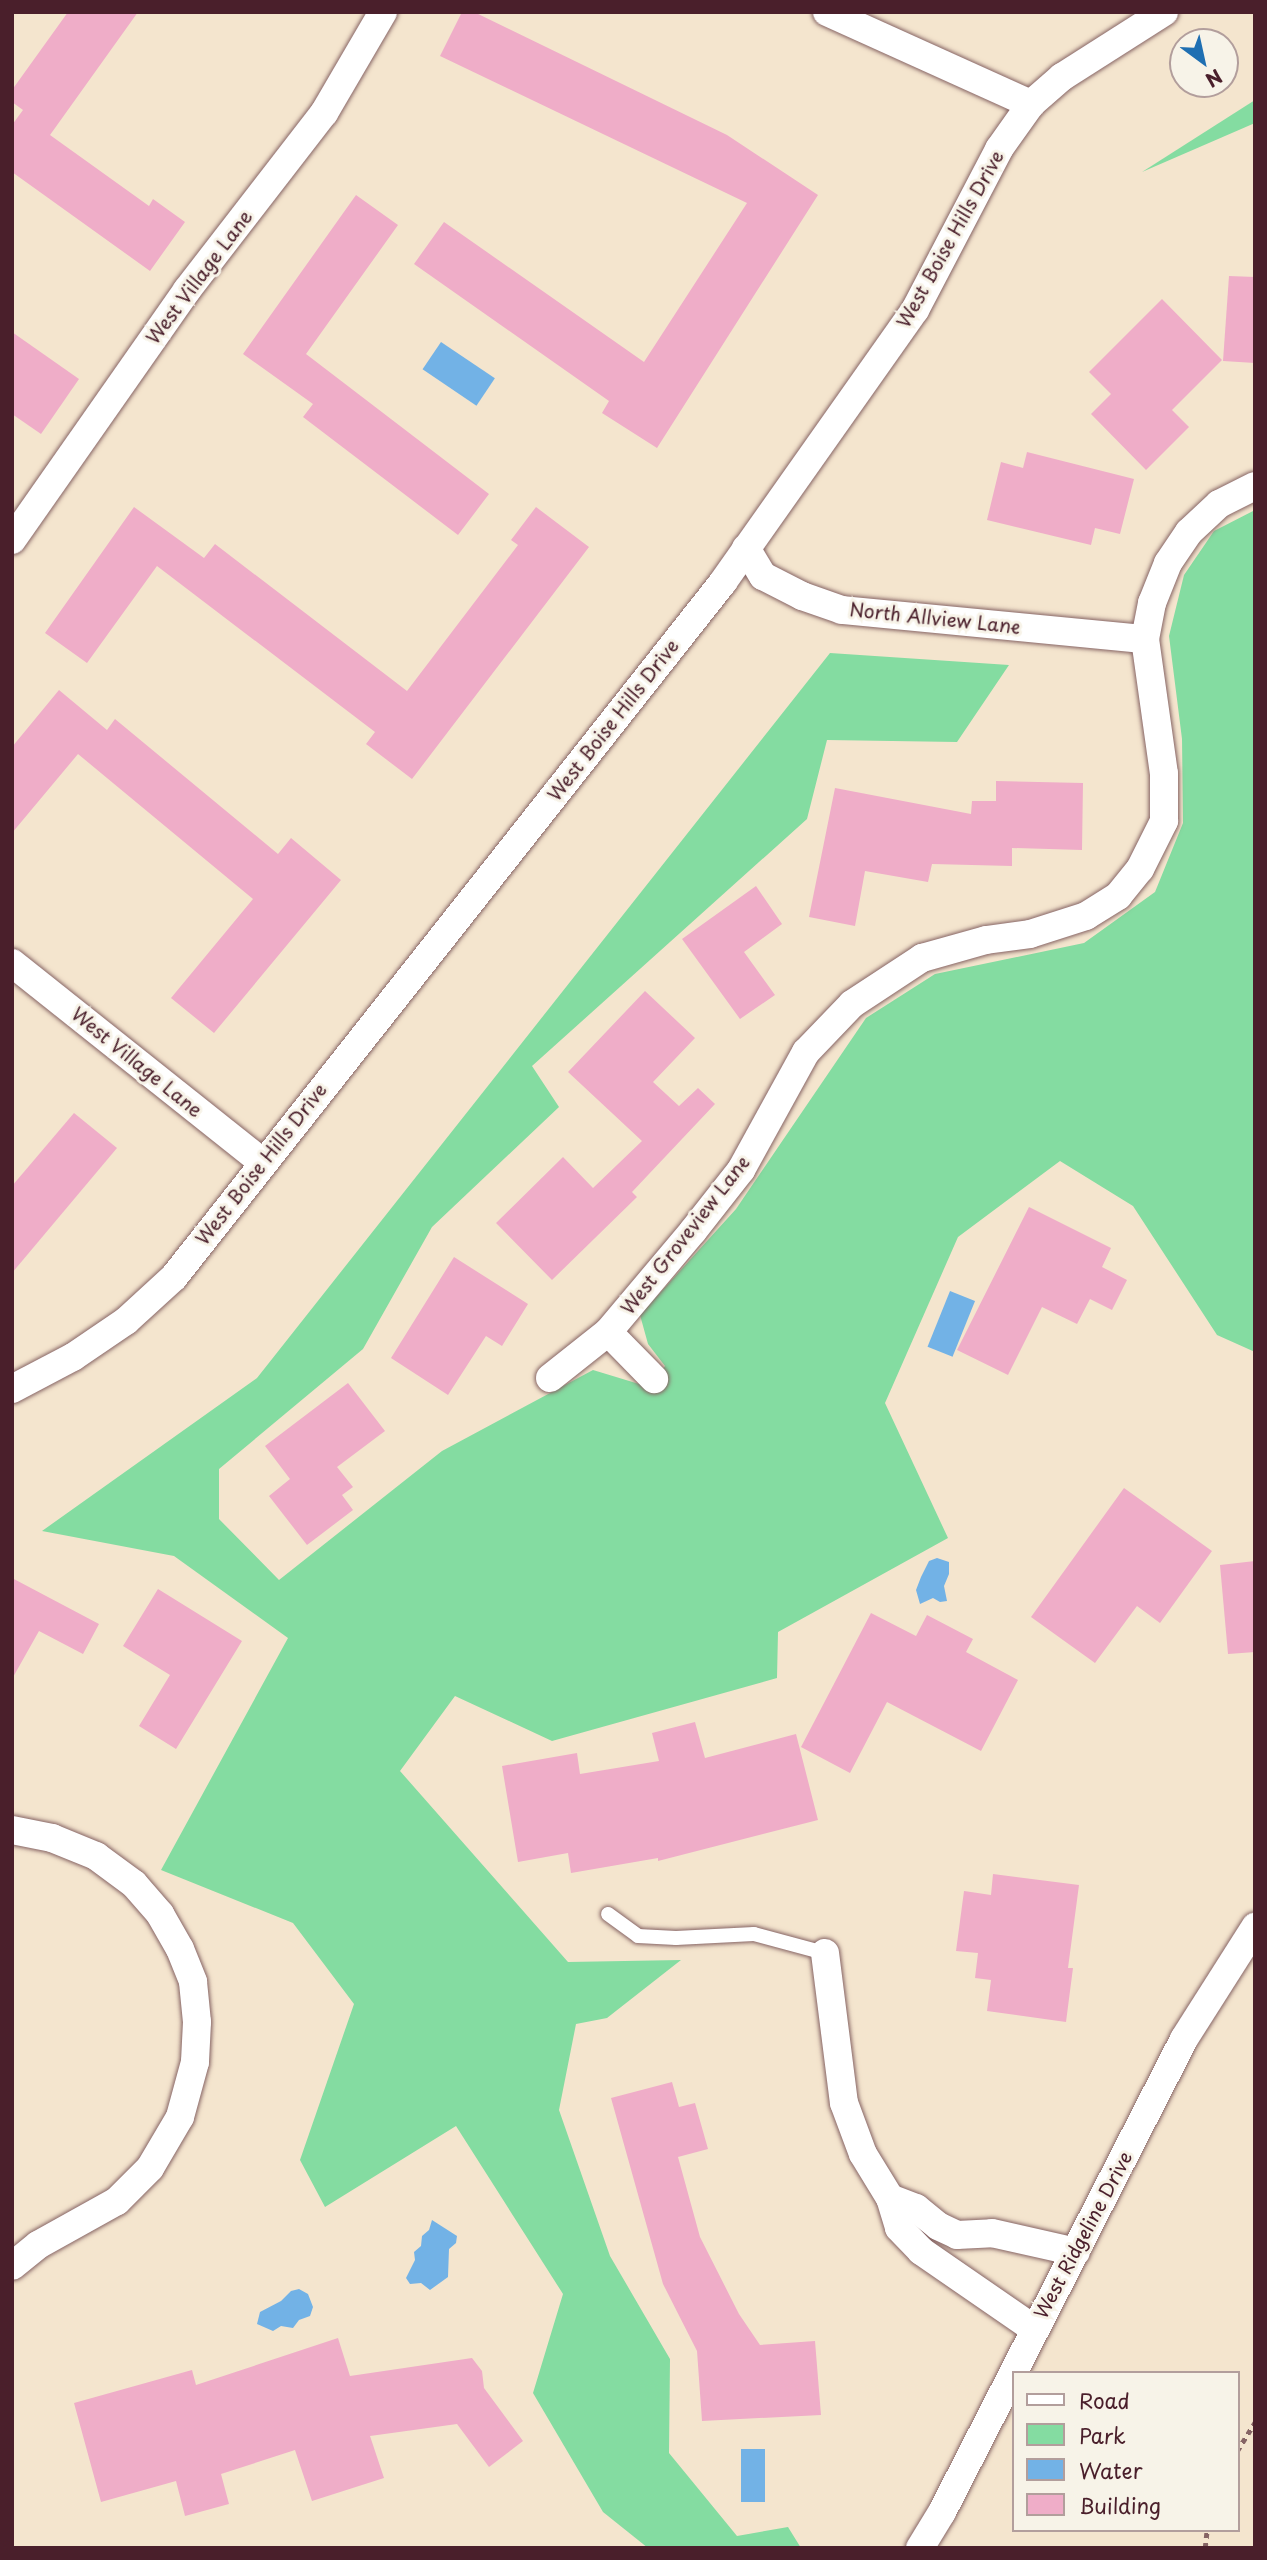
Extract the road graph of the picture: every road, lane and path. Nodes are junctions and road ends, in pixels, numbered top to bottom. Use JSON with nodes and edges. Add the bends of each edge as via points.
{"nodes":[{"id":1,"x":383,"y":12,"type":"edge"},
{"id":2,"x":827,"y":12,"type":"edge"},
{"id":3,"x":1164,"y":12,"type":"edge"},
{"id":4,"x":1031,"y":104,"type":"junction"},
{"id":5,"x":1255,"y":486,"type":"edge"},
{"id":6,"x":12,"y":540,"type":"edge"},
{"id":7,"x":746,"y":548,"type":"junction"},
{"id":8,"x":1145,"y":639,"type":"junction"},
{"id":9,"x":12,"y":963,"type":"edge"},
{"id":10,"x":262,"y":1162,"type":"junction"},
{"id":11,"x":608,"y":1332,"type":"junction"},
{"id":12,"x":550,"y":1378,"type":"dead end"},
{"id":13,"x":654,"y":1379,"type":"dead end"},
{"id":14,"x":12,"y":1390,"type":"edge"},
{"id":15,"x":12,"y":1830,"type":"edge"},
{"id":16,"x":608,"y":1914,"type":"dead end"},
{"id":17,"x":1255,"y":1927,"type":"edge"},
{"id":18,"x":825,"y":1953,"type":"joint"},
{"id":19,"x":890,"y":2198,"type":"junction"},
{"id":20,"x":977,"y":2236,"type":"junction"},
{"id":21,"x":1076,"y":2252,"type":"junction"},
{"id":22,"x":12,"y":2266,"type":"edge"},
{"id":23,"x":957,"y":2275,"type":"junction"},
{"id":24,"x":1034,"y":2329,"type":"junction"},
{"id":25,"x":1013,"y":2371,"type":"edge"},
{"id":26,"x":1012,"y":2373,"type":"edge"},
{"id":27,"x":1255,"y":2423,"type":"edge"},
{"id":28,"x":1239,"y":2448,"type":"edge"},
{"id":29,"x":920,"y":2548,"type":"edge"}],
"edges":[{"from":1,"to":6,"type":"street","name":"West Village Lane","via":[[324,113],[187,290]]},
{"from":2,"to":4,"type":"street"},
{"from":3,"to":4,"type":"street","name":"West Boise Hills Drive","via":[[1062,77]]},
{"from":4,"to":7,"type":"street","name":"West Boise Hills Drive","via":[[999,149],[915,310]]},
{"from":5,"to":8,"type":"street","name":"West Groveview Lane","via":[[1219,505],[1189,533],[1168,563]]},
{"from":7,"to":8,"type":"street","name":"North Allview Lane","via":[[763,576],[842,610]]},
{"from":7,"to":10,"type":"street","name":"West Boise Hills Drive"},
{"from":8,"to":11,"type":"street","name":"West Groveview Lane","via":[[1164,774],[1164,821],[1140,869],[1118,896],[1086,916],[1030,934],[986,940],[922,958],[852,1004],[806,1052],[741,1170]]},
{"from":9,"to":10,"type":"street","name":"West Village Lane"},
{"from":10,"to":14,"type":"street","name":"West Boise Hills Drive","via":[[174,1277],[73,1357]]},
{"from":11,"to":12,"type":"street","name":"West Groveview Lane"},
{"from":11,"to":13,"type":"street","name":"West Groveview Lane"},
{"from":15,"to":22,"type":"street","via":[[52,1838],[96,1856],[134,1884],[160,1914],[180,1949],[193,1982],[197,2022],[195,2062],[180,2117],[150,2168],[117,2201],[38,2245]]},
{"from":16,"to":18,"type":"lane","via":[[638,1936],[754,1934]]},
{"from":17,"to":21,"type":"street","name":"West Ridgeline Drive","via":[[1184,2039]]},
{"from":18,"to":19,"type":"street","via":[[844,2103],[863,2154]]},
{"from":19,"to":20,"type":"street","via":[[916,2208],[957,2235]]},
{"from":19,"to":23,"type":"street","via":[[899,2228],[921,2251]]},
{"from":20,"to":21,"type":"street","via":[[992,2233]]},
{"from":20,"to":23,"type":"street"},
{"from":21,"to":24,"type":"street","name":"West Ridgeline Drive"},
{"from":23,"to":24,"type":"street"},
{"from":24,"to":25,"type":"street","name":"West Ridgeline Drive"},
{"from":26,"to":29,"type":"street","name":"West Ridgeline Drive"},
{"from":27,"to":28,"type":"path"}]}
